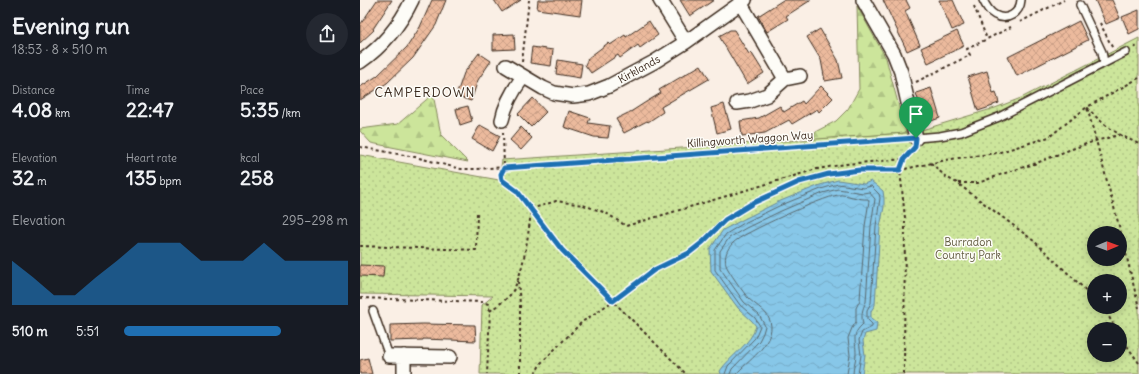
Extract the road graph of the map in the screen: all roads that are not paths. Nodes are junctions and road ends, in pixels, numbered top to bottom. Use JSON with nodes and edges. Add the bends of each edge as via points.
{"nodes":[{"id":1,"x":412,"y":0,"type":"edge"},
{"id":2,"x":660,"y":0,"type":"edge"},
{"id":3,"x":863,"y":0,"type":"edge"},
{"id":4,"x":983,"y":0,"type":"edge"},
{"id":5,"x":1021,"y":0,"type":"edge"},
{"id":6,"x":743,"y":2,"type":"edge"},
{"id":7,"x":1080,"y":5,"type":"dead end"},
{"id":8,"x":686,"y":42,"type":"junction"},
{"id":9,"x":1126,"y":52,"type":"dead end"},
{"id":10,"x":360,"y":62,"type":"edge"},
{"id":11,"x":1104,"y":62,"type":"junction"},
{"id":12,"x":506,"y":66,"type":"dead end"},
{"id":13,"x":523,"y":76,"type":"junction"},
{"id":14,"x":800,"y":76,"type":"dead end"},
{"id":15,"x":785,"y":79,"type":"junction"},
{"id":16,"x":737,"y":103,"type":"dead end"},
{"id":17,"x":502,"y":120,"type":"road end"},
{"id":18,"x":916,"y":138,"type":"joint"},
{"id":19,"x":373,"y":311,"type":"dead end"},
{"id":20,"x":389,"y":356,"type":"joint"},
{"id":21,"x":404,"y":356,"type":"junction"},
{"id":22,"x":450,"y":357,"type":"dead end"},
{"id":23,"x":404,"y":374,"type":"edge"}],
"edges":[{"from":1,"to":10,"type":"street","via":[[390,35]]},
{"from":2,"to":8,"type":"street"},
{"from":3,"to":18,"type":"street","via":[[894,54]]},
{"from":4,"to":5,"type":"lane","via":[[990,12],[1004,18],[1018,11]]},
{"from":6,"to":8,"type":"street","name":"Kirklands"},
{"from":6,"to":15,"type":"street"},
{"from":7,"to":11,"type":"lane","via":[[1102,52]]},
{"from":8,"to":13,"type":"street","name":"Kirklands","via":[[654,62],[598,91],[585,95],[554,93]]},
{"from":9,"to":11,"type":"lane"},
{"from":11,"to":18,"type":"lane","via":[[999,117],[961,132]]},
{"from":12,"to":13,"type":"street","name":"Kirklands"},
{"from":13,"to":17,"type":"street"},
{"from":14,"to":15,"type":"street"},
{"from":15,"to":16,"type":"street","via":[[766,94]]},
{"from":19,"to":20,"type":"lane"},
{"from":20,"to":21,"type":"street"},
{"from":21,"to":22,"type":"street"},
{"from":21,"to":23,"type":"street"}]}
